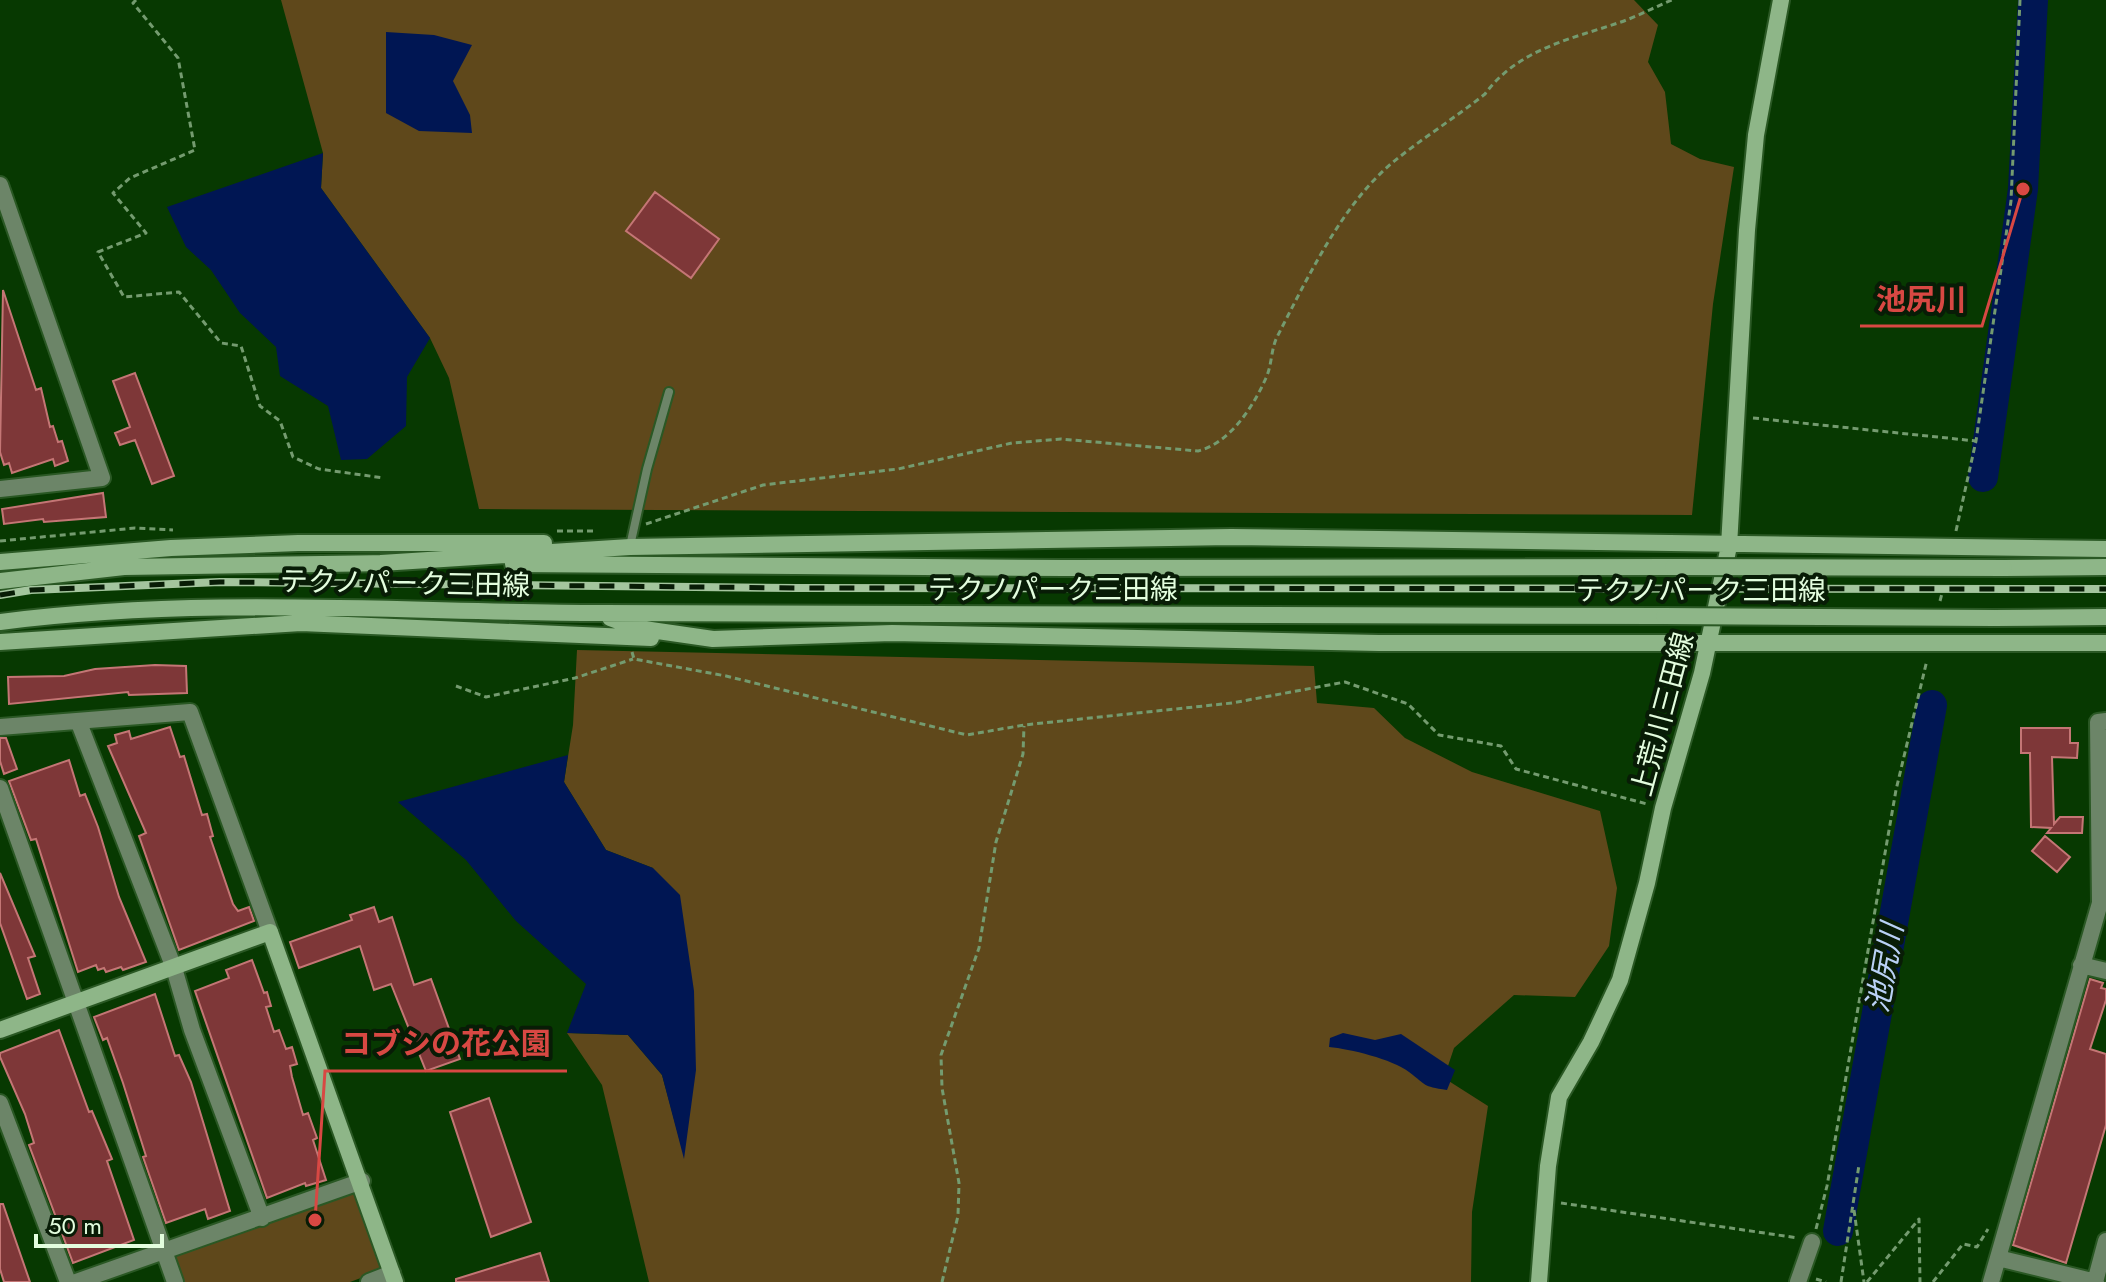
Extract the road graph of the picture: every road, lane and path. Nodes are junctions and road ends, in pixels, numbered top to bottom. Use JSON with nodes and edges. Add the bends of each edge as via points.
{"nodes":[{"id":1,"x":136,"y":0,"type":"edge"},
{"id":2,"x":1672,"y":0,"type":"edge"},
{"id":3,"x":1781,"y":0,"type":"edge"},
{"id":4,"x":2020,"y":0,"type":"edge"},
{"id":5,"x":0,"y":185,"type":"edge"},
{"id":6,"x":669,"y":392,"type":"dead end"},
{"id":7,"x":1738,"y":417,"type":"junction"},
{"id":8,"x":1976,"y":441,"type":"junction"},
{"id":9,"x":384,"y":478,"type":"dead end"},
{"id":10,"x":0,"y":489,"type":"edge"},
{"id":11,"x":633,"y":529,"type":"junction"},
{"id":12,"x":1729,"y":546,"type":"junction"},
{"id":13,"x":624,"y":547,"type":"junction"},
{"id":14,"x":1952,"y":547,"type":"junction"},
{"id":15,"x":2106,"y":549,"type":"edge"},
{"id":16,"x":0,"y":562,"type":"edge"},
{"id":17,"x":381,"y":563,"type":"junction"},
{"id":18,"x":2106,"y":567,"type":"edge"},
{"id":19,"x":1946,"y":575,"type":"dead end"},
{"id":20,"x":0,"y":581,"type":"edge"},
{"id":21,"x":1940,"y":602,"type":"dead end"},
{"id":22,"x":598,"y":613,"type":"junction"},
{"id":23,"x":2106,"y":617,"type":"edge"},
{"id":24,"x":0,"y":622,"type":"edge"},
{"id":25,"x":630,"y":638,"type":"junction"},
{"id":26,"x":713,"y":639,"type":"junction"},
{"id":27,"x":0,"y":642,"type":"edge"},
{"id":28,"x":1931,"y":643,"type":"junction"},
{"id":29,"x":2106,"y":643,"type":"edge"},
{"id":30,"x":1708,"y":646,"type":"junction"},
{"id":31,"x":634,"y":659,"type":"junction"},
{"id":32,"x":456,"y":686,"type":"dead end"},
{"id":33,"x":2106,"y":721,"type":"edge"},
{"id":34,"x":79,"y":723,"type":"junction"},
{"id":35,"x":1024,"y":725,"type":"junction"},
{"id":36,"x":0,"y":727,"type":"edge"},
{"id":37,"x":0,"y":788,"type":"edge"},
{"id":38,"x":1663,"y":808,"type":"junction"},
{"id":39,"x":270,"y":932,"type":"junction"},
{"id":40,"x":2081,"y":965,"type":"junction"},
{"id":41,"x":174,"y":968,"type":"junction"},
{"id":42,"x":2106,"y":971,"type":"edge"},
{"id":43,"x":77,"y":1002,"type":"junction"},
{"id":44,"x":0,"y":1030,"type":"edge"},
{"id":45,"x":0,"y":1103,"type":"edge"},
{"id":46,"x":1859,"y":1165,"type":"dead end"},
{"id":47,"x":362,"y":1181,"type":"junction"},
{"id":48,"x":1545,"y":1199,"type":"junction"},
{"id":49,"x":1853,"y":1206,"type":"junction"},
{"id":50,"x":262,"y":1218,"type":"junction"},
{"id":51,"x":2008,"y":1222,"type":"junction"},
{"id":52,"x":2106,"y":1241,"type":"edge"},
{"id":53,"x":1812,"y":1242,"type":"junction"},
{"id":54,"x":164,"y":1252,"type":"junction"},
{"id":55,"x":1998,"y":1258,"type":"junction"},
{"id":56,"x":394,"y":1278,"type":"edge"},
{"id":57,"x":68,"y":1282,"type":"edge"},
{"id":58,"x":76,"y":1282,"type":"edge"},
{"id":59,"x":175,"y":1282,"type":"edge"},
{"id":60,"x":369,"y":1282,"type":"edge"},
{"id":61,"x":942,"y":1282,"type":"edge"},
{"id":62,"x":1539,"y":1282,"type":"edge"},
{"id":63,"x":1798,"y":1282,"type":"edge"},
{"id":64,"x":1841,"y":1282,"type":"edge"},
{"id":65,"x":1866,"y":1282,"type":"edge"},
{"id":66,"x":1920,"y":1282,"type":"edge"},
{"id":67,"x":1933,"y":1282,"type":"edge"},
{"id":68,"x":1991,"y":1282,"type":"edge"},
{"id":69,"x":2095,"y":1282,"type":"edge"}],
"edges":[{"from":1,"to":9,"type":"path","via":[[133,3],[178,58],[195,150],[130,178],[113,193],[146,233],[98,252],[124,297],[179,292],[221,343],[241,346],[260,406],[280,421],[293,457],[319,469]]},
{"from":2,"to":11,"type":"path","via":[[1551,43],[1391,164],[1354,206],[1326,250],[1275,340],[1267,376],[1240,421],[1214,447],[1198,451],[1061,439],[1012,443],[898,469],[763,485]]},
{"from":3,"to":7,"type":"main road","name":"上荒川三田線","via":[[1756,135]]},
{"from":4,"to":8,"type":"path","via":[[2011,201]]},
{"from":5,"to":10,"type":"street","via":[[102,478]]},
{"from":6,"to":11,"type":"lane"},
{"from":7,"to":8,"type":"path"},
{"from":7,"to":12,"type":"main road","name":"上荒川三田線"},
{"from":8,"to":14,"type":"path"},
{"from":11,"to":13,"type":"lane"},
{"from":12,"to":13,"type":"main road","via":[[1231,537]]},
{"from":12,"to":14,"type":"main road"},
{"from":12,"to":30,"type":"main road","name":"上荒川三田線"},
{"from":13,"to":16,"type":"main road","via":[[298,543]]},
{"from":13,"to":17,"type":"main road"},
{"from":14,"to":15,"type":"main road"},
{"from":17,"to":18,"type":"main road","name":"テクノパーク三田線","bridge":true},
{"from":17,"to":20,"type":"main road","name":"テクノパーク三田線","via":[[124,567]]},
{"from":19,"to":21,"type":"path"},
{"from":22,"to":23,"type":"main road","name":"テクノパーク三田線","bridge":true},
{"from":22,"to":24,"type":"main road","name":"テクノパーク三田線","via":[[245,605],[82,612]]},
{"from":22,"to":26,"type":"main road","via":[[637,628]]},
{"from":25,"to":26,"type":"main road"},
{"from":25,"to":27,"type":"main road","via":[[301,623]]},
{"from":25,"to":31,"type":"path"},
{"from":26,"to":30,"type":"main road","via":[[892,633]]},
{"from":28,"to":29,"type":"main road"},
{"from":28,"to":30,"type":"main road"},
{"from":28,"to":53,"type":"path","via":[[1896,790],[1827,1186]]},
{"from":30,"to":38,"type":"main road","name":"上荒川三田線"},
{"from":31,"to":32,"type":"path","via":[[486,697]]},
{"from":31,"to":35,"type":"path","via":[[967,735]]},
{"from":33,"to":40,"type":"street","via":[[2098,722],[2100,903]]},
{"from":34,"to":36,"type":"street"},
{"from":34,"to":39,"type":"street","via":[[190,712]]},
{"from":34,"to":41,"type":"street"},
{"from":35,"to":38,"type":"path","via":[[1232,703],[1345,682],[1408,704],[1439,735],[1501,746],[1516,769]]},
{"from":35,"to":61,"type":"path","via":[[1023,754],[996,842],[979,948],[941,1055],[959,1183],[958,1216]]},
{"from":37,"to":43,"type":"street"},
{"from":38,"to":48,"type":"main road","name":"上荒川三田線","via":[[1620,980],[1559,1097]]},
{"from":39,"to":41,"type":"main road"},
{"from":39,"to":47,"type":"main road"},
{"from":40,"to":42,"type":"street"},
{"from":40,"to":51,"type":"street"},
{"from":41,"to":43,"type":"main road"},
{"from":41,"to":50,"type":"street"},
{"from":43,"to":44,"type":"main road"},
{"from":43,"to":54,"type":"street"},
{"from":45,"to":57,"type":"street"},
{"from":46,"to":49,"type":"path"},
{"from":47,"to":50,"type":"street"},
{"from":47,"to":56,"type":"main road"},
{"from":48,"to":53,"type":"path"},
{"from":48,"to":62,"type":"main road","name":"上荒川三田線"},
{"from":49,"to":64,"type":"path"},
{"from":49,"to":65,"type":"path"},
{"from":50,"to":54,"type":"street"},
{"from":51,"to":55,"type":"street"},
{"from":51,"to":67,"type":"path","via":[[1995,1218],[1977,1247],[1963,1244]]},
{"from":52,"to":69,"type":"street"},
{"from":53,"to":63,"type":"street"},
{"from":54,"to":58,"type":"street"},
{"from":54,"to":59,"type":"street"},
{"from":55,"to":68,"type":"street"},
{"from":55,"to":69,"type":"street"},
{"from":56,"to":60,"type":"street"},
{"from":65,"to":66,"type":"path","via":[[1919,1219]]}]}
